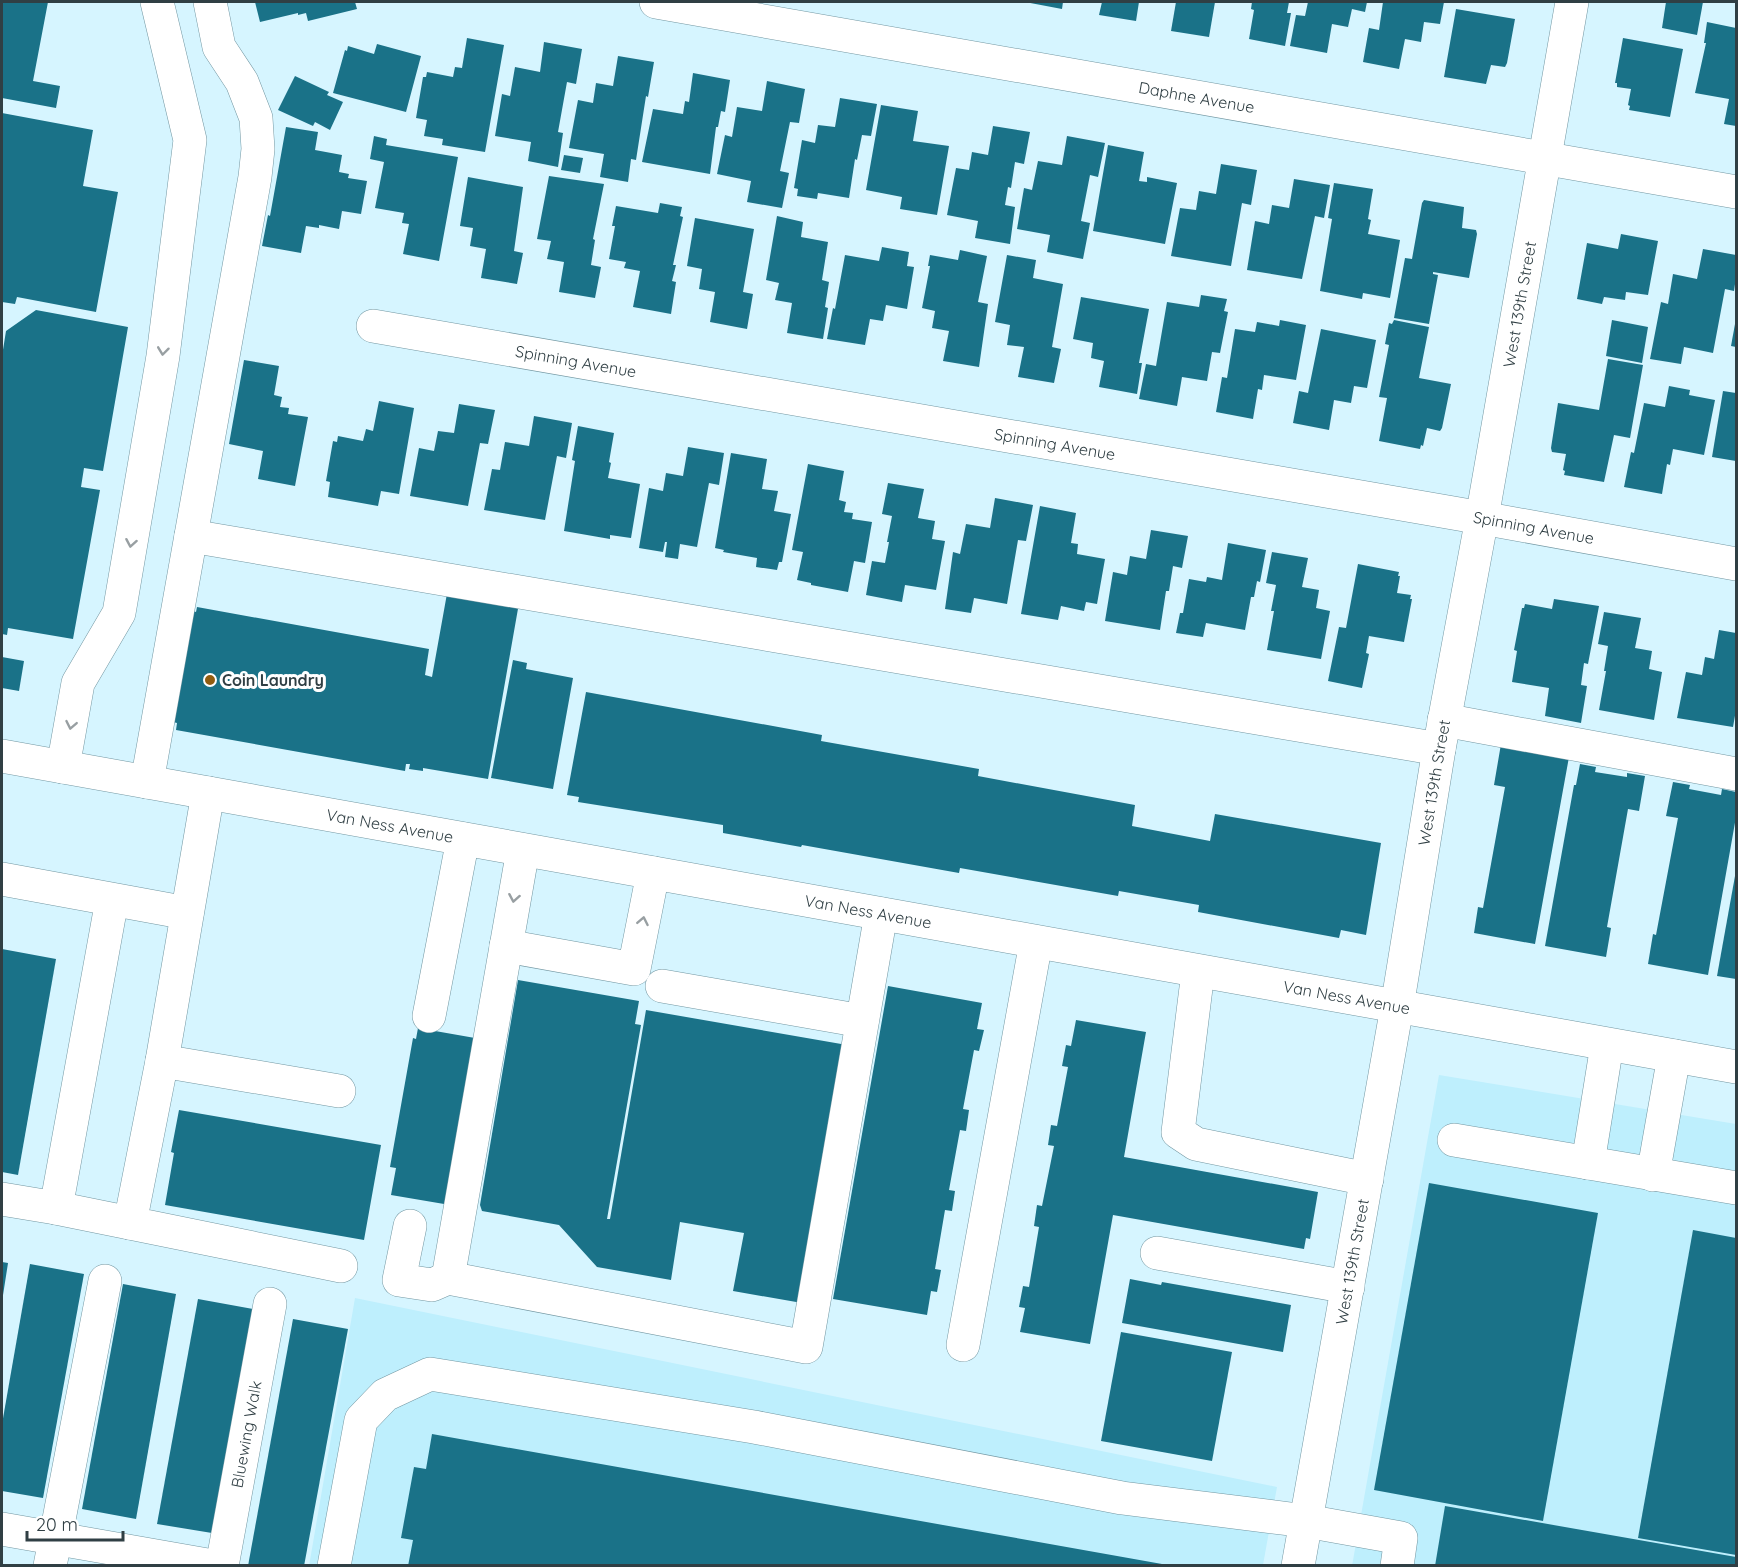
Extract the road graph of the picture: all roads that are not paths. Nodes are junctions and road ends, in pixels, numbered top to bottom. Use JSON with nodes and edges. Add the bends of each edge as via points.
{"nodes":[{"id":1,"x":157,"y":2,"type":"edge"},
{"id":2,"x":210,"y":2,"type":"edge"},
{"id":3,"x":656,"y":2,"type":"edge"},
{"id":4,"x":1572,"y":2,"type":"edge"},
{"id":5,"x":1545,"y":158,"type":"junction"},
{"id":6,"x":1737,"y":192,"type":"edge"},
{"id":7,"x":373,"y":326,"type":"dead end"},
{"id":8,"x":1482,"y":518,"type":"junction"},
{"id":9,"x":190,"y":536,"type":"junction"},
{"id":10,"x":1737,"y":564,"type":"edge"},
{"id":11,"x":1441,"y":735,"type":"junction"},
{"id":12,"x":2,"y":756,"type":"edge"},
{"id":13,"x":63,"y":767,"type":"junction"},
{"id":14,"x":1737,"y":774,"type":"edge"},
{"id":15,"x":147,"y":782,"type":"junction"},
{"id":16,"x":208,"y":793,"type":"junction"},
{"id":17,"x":463,"y":839,"type":"junction"},
{"id":18,"x":522,"y":850,"type":"junction"},
{"id":19,"x":652,"y":873,"type":"junction"},
{"id":20,"x":2,"y":879,"type":"edge"},
{"id":21,"x":112,"y":900,"type":"junction"},
{"id":22,"x":187,"y":913,"type":"junction"},
{"id":23,"x":881,"y":914,"type":"junction"},
{"id":24,"x":1036,"y":942,"type":"junction"},
{"id":25,"x":506,"y":946,"type":"junction"},
{"id":26,"x":1198,"y":972,"type":"junction"},
{"id":27,"x":662,"y":986,"type":"dead end"},
{"id":28,"x":1397,"y":1008,"type":"junction"},
{"id":29,"x":429,"y":1016,"type":"dead end"},
{"id":30,"x":862,"y":1022,"type":"junction"},
{"id":31,"x":1607,"y":1045,"type":"junction"},
{"id":32,"x":1674,"y":1056,"type":"junction"},
{"id":33,"x":162,"y":1061,"type":"junction"},
{"id":34,"x":1737,"y":1067,"type":"edge"},
{"id":35,"x":339,"y":1091,"type":"dead end"},
{"id":36,"x":1454,"y":1140,"type":"dead end"},
{"id":37,"x":1588,"y":1163,"type":"junction"},
{"id":38,"x":1653,"y":1175,"type":"junction"},
{"id":39,"x":1367,"y":1179,"type":"junction"},
{"id":40,"x":1737,"y":1188,"type":"edge"},
{"id":41,"x":2,"y":1199,"type":"edge"},
{"id":42,"x":56,"y":1208,"type":"junction"},
{"id":43,"x":130,"y":1223,"type":"junction"},
{"id":44,"x":410,"y":1226,"type":"dead end"},
{"id":45,"x":1157,"y":1253,"type":"dead end"},
{"id":46,"x":341,"y":1266,"type":"dead end"},
{"id":47,"x":448,"y":1278,"type":"junction"},
{"id":48,"x":105,"y":1281,"type":"dead end"},
{"id":49,"x":1348,"y":1287,"type":"junction"},
{"id":50,"x":270,"y":1304,"type":"dead end"},
{"id":51,"x":963,"y":1345,"type":"dead end"},
{"id":52,"x":1306,"y":1521,"type":"junction"},
{"id":53,"x":2,"y":1529,"type":"edge"},
{"id":54,"x":53,"y":1552,"type":"edge"},
{"id":55,"x":213,"y":1566,"type":"edge"},
{"id":56,"x":222,"y":1566,"type":"edge"},
{"id":57,"x":334,"y":1566,"type":"edge"},
{"id":58,"x":1298,"y":1566,"type":"edge"},
{"id":59,"x":1397,"y":1566,"type":"edge"}],
"edges":[{"from":1,"to":13,"type":"street","one_way":true,"via":[[190,140],[163,356],[119,613],[78,683]]},
{"from":2,"to":9,"type":"street","via":[[219,47],[242,82],[256,118],[258,149]]},
{"from":3,"to":5,"type":"street","name":"Daphne Avenue"},
{"from":4,"to":5,"type":"street","name":"West 139th Street"},
{"from":5,"to":6,"type":"street","name":"Daphne Avenue"},
{"from":5,"to":8,"type":"street","name":"West 139th Street"},
{"from":7,"to":8,"type":"street","name":"Spinning Avenue"},
{"from":8,"to":10,"type":"street","name":"Spinning Avenue"},
{"from":8,"to":11,"type":"street","name":"West 139th Street"},
{"from":9,"to":11,"type":"street"},
{"from":9,"to":15,"type":"street"},
{"from":11,"to":14,"type":"street"},
{"from":11,"to":28,"type":"street","name":"West 139th Street"},
{"from":12,"to":13,"type":"street","name":"Van Ness Avenue"},
{"from":13,"to":15,"type":"street","name":"Van Ness Avenue"},
{"from":15,"to":16,"type":"street","name":"Van Ness Avenue"},
{"from":16,"to":17,"type":"street","name":"Van Ness Avenue"},
{"from":16,"to":22,"type":"street"},
{"from":17,"to":18,"type":"street","name":"Van Ness Avenue"},
{"from":17,"to":29,"type":"street"},
{"from":18,"to":19,"type":"street","name":"Van Ness Avenue"},
{"from":18,"to":25,"type":"street","one_way":true},
{"from":19,"to":23,"type":"street","name":"Van Ness Avenue"},
{"from":25,"to":19,"type":"street","one_way":true,"via":[[634,969]]},
{"from":20,"to":21,"type":"street"},
{"from":21,"to":22,"type":"street"},
{"from":21,"to":42,"type":"street"},
{"from":22,"to":33,"type":"street"},
{"from":23,"to":24,"type":"street","name":"Van Ness Avenue"},
{"from":23,"to":30,"type":"street"},
{"from":24,"to":26,"type":"street","name":"Van Ness Avenue"},
{"from":24,"to":51,"type":"street"},
{"from":25,"to":47,"type":"street"},
{"from":26,"to":28,"type":"street","name":"Van Ness Avenue"},
{"from":26,"to":39,"type":"street","via":[[1178,1132],[1196,1144]]},
{"from":27,"to":30,"type":"street"},
{"from":28,"to":31,"type":"street","name":"Van Ness Avenue"},
{"from":28,"to":39,"type":"street","name":"West 139th Street"},
{"from":30,"to":47,"type":"street","via":[[806,1347]]},
{"from":31,"to":32,"type":"street","name":"Van Ness Avenue"},
{"from":31,"to":37,"type":"street"},
{"from":32,"to":34,"type":"street","name":"Van Ness Avenue"},
{"from":32,"to":38,"type":"street"},
{"from":33,"to":35,"type":"street"},
{"from":33,"to":43,"type":"street"},
{"from":36,"to":37,"type":"street"},
{"from":37,"to":38,"type":"street"},
{"from":38,"to":40,"type":"street"},
{"from":39,"to":49,"type":"street","name":"West 139th Street"},
{"from":41,"to":42,"type":"street"},
{"from":42,"to":43,"type":"street"},
{"from":43,"to":46,"type":"street"},
{"from":44,"to":47,"type":"street","via":[[399,1280],[432,1285]]},
{"from":45,"to":49,"type":"street"},
{"from":48,"to":54,"type":"street"},
{"from":49,"to":52,"type":"street","name":"West 139th Street"},
{"from":50,"to":56,"type":"street","name":"Bluewing Walk"},
{"from":52,"to":57,"type":"street","via":[[1122,1497],[754,1427],[429,1374],[385,1395],[361,1420]]},
{"from":52,"to":58,"type":"street","name":"West 139th Street"},
{"from":52,"to":59,"type":"street","via":[[1401,1538]]},
{"from":53,"to":54,"type":"street"},
{"from":54,"to":55,"type":"street"}]}
